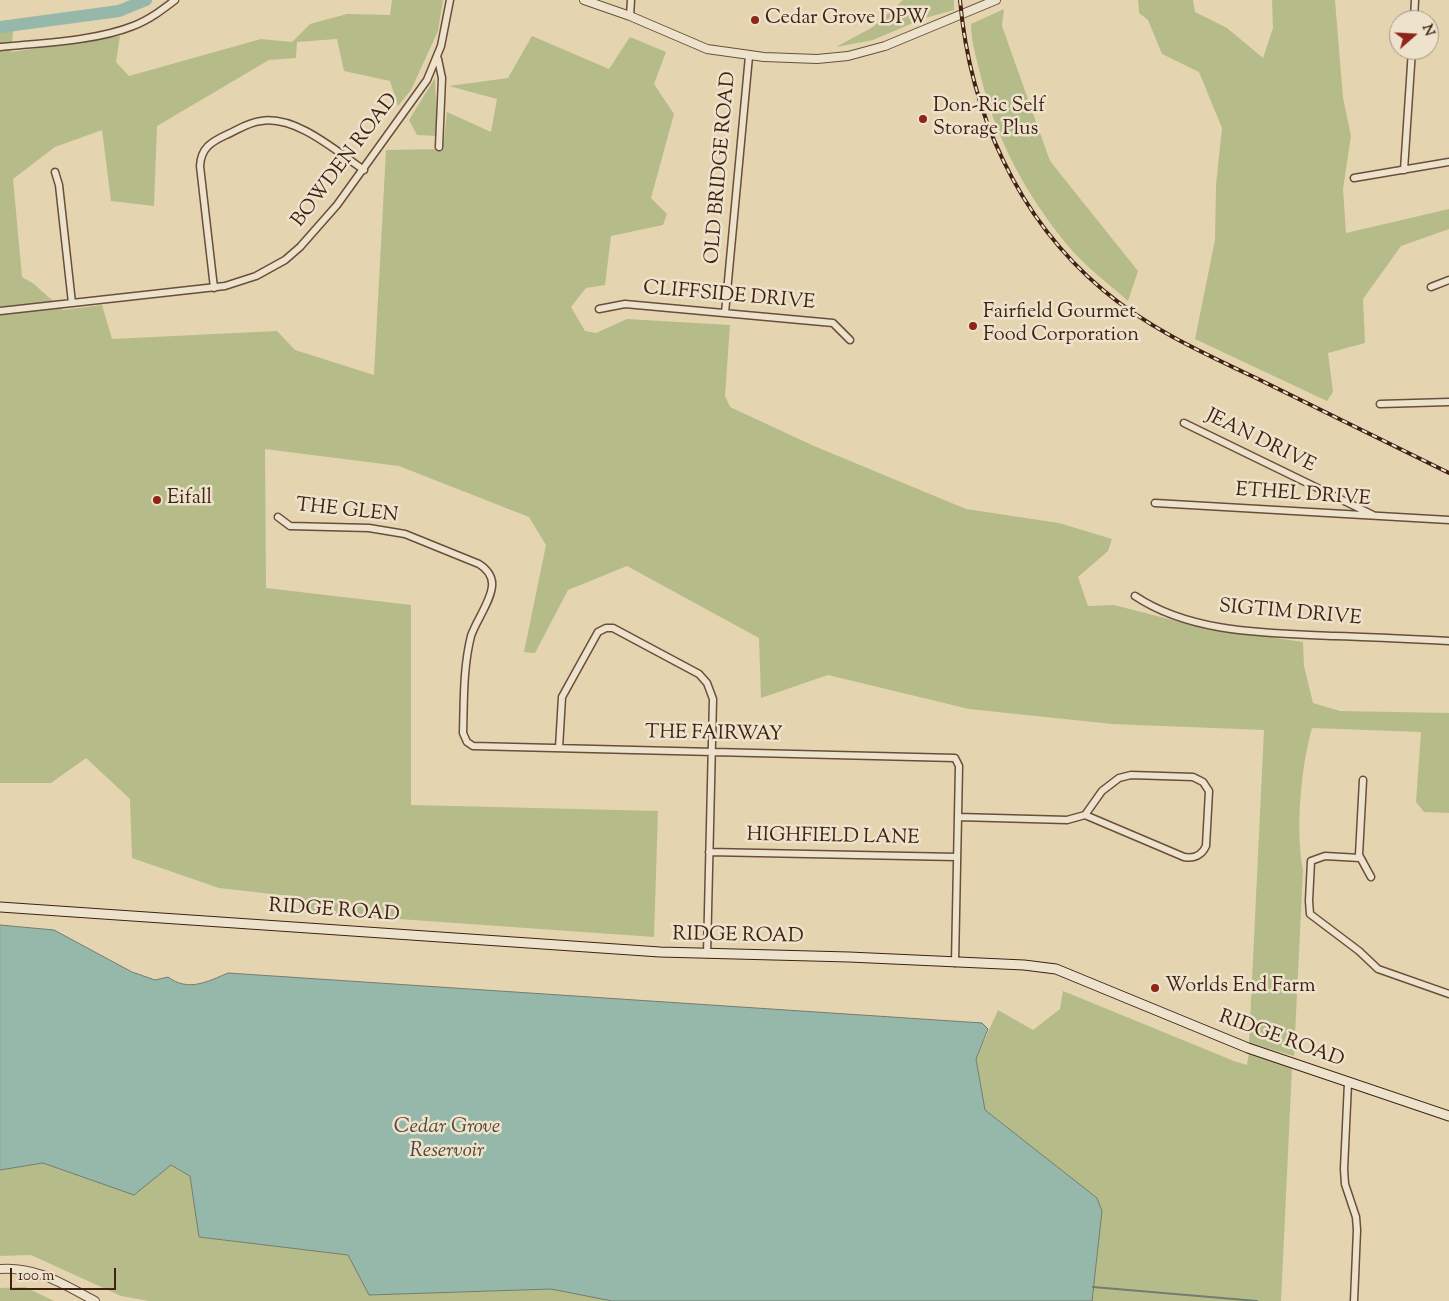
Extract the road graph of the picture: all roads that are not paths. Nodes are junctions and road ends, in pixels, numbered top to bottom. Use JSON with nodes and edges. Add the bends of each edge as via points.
{"nodes":[{"id":1,"x":175,"y":0,"type":"edge"},
{"id":2,"x":450,"y":0,"type":"edge"},
{"id":3,"x":584,"y":0,"type":"edge"},
{"id":4,"x":631,"y":0,"type":"edge"},
{"id":5,"x":996,"y":0,"type":"edge"},
{"id":6,"x":630,"y":16,"type":"junction"},
{"id":7,"x":0,"y":47,"type":"edge"},
{"id":8,"x":749,"y":56,"type":"junction"},
{"id":9,"x":438,"y":57,"type":"junction"},
{"id":10,"x":1411,"y":60,"type":"edge"},
{"id":11,"x":439,"y":147,"type":"dead end"},
{"id":12,"x":1449,"y":162,"type":"edge"},
{"id":13,"x":364,"y":170,"type":"junction"},
{"id":14,"x":1404,"y":170,"type":"junction"},
{"id":15,"x":55,"y":172,"type":"dead end"},
{"id":16,"x":1354,"y":178,"type":"dead end"},
{"id":17,"x":1449,"y":280,"type":"edge"},
{"id":18,"x":1432,"y":287,"type":"dead end"},
{"id":19,"x":214,"y":288,"type":"junction"},
{"id":20,"x":72,"y":303,"type":"junction"},
{"id":21,"x":599,"y":309,"type":"dead end"},
{"id":22,"x":0,"y":311,"type":"edge"},
{"id":23,"x":725,"y":313,"type":"junction"},
{"id":24,"x":850,"y":340,"type":"dead end"},
{"id":25,"x":1449,"y":402,"type":"edge"},
{"id":26,"x":1380,"y":404,"type":"dead end"},
{"id":27,"x":1184,"y":423,"type":"dead end"},
{"id":28,"x":1155,"y":504,"type":"dead end"},
{"id":29,"x":278,"y":517,"type":"dead end"},
{"id":30,"x":1376,"y":517,"type":"junction"},
{"id":31,"x":1449,"y":520,"type":"edge"},
{"id":32,"x":1135,"y":596,"type":"dead end"},
{"id":33,"x":1449,"y":641,"type":"edge"},
{"id":34,"x":477,"y":746,"type":"joint"},
{"id":35,"x":559,"y":748,"type":"junction"},
{"id":36,"x":711,"y":751,"type":"junction"},
{"id":37,"x":1363,"y":780,"type":"dead end"},
{"id":38,"x":1085,"y":815,"type":"junction"},
{"id":39,"x":958,"y":818,"type":"junction"},
{"id":40,"x":709,"y":852,"type":"junction"},
{"id":41,"x":957,"y":857,"type":"junction"},
{"id":42,"x":1360,"y":858,"type":"junction"},
{"id":43,"x":1371,"y":877,"type":"dead end"},
{"id":44,"x":0,"y":907,"type":"edge"},
{"id":45,"x":707,"y":954,"type":"junction"},
{"id":46,"x":955,"y":963,"type":"junction"},
{"id":47,"x":1449,"y":994,"type":"edge"},
{"id":48,"x":1348,"y":1083,"type":"junction"},
{"id":49,"x":1449,"y":1116,"type":"edge"},
{"id":50,"x":0,"y":1269,"type":"edge"},
{"id":51,"x":95,"y":1301,"type":"edge"},
{"id":52,"x":1354,"y":1301,"type":"edge"}],
"edges":[{"from":1,"to":7,"type":"street","via":[[150,18],[121,30]]},
{"from":2,"to":9,"type":"street","name":"BOWDEN ROAD"},
{"from":3,"to":6,"type":"street"},
{"from":4,"to":6,"type":"street"},
{"from":5,"to":8,"type":"street","via":[[886,46],[861,53],[817,59]]},
{"from":6,"to":8,"type":"street","via":[[707,49]]},
{"from":8,"to":23,"type":"street","name":"OLD BRIDGE ROAD"},
{"from":9,"to":11,"type":"street","via":[[442,78]]},
{"from":9,"to":13,"type":"street","name":"BOWDEN ROAD","via":[[427,80]]},
{"from":10,"to":14,"type":"street"},
{"from":12,"to":14,"type":"street"},
{"from":13,"to":19,"type":"street","name":"BOWDEN ROAD","via":[[293,254],[256,276]]},
{"from":13,"to":19,"type":"street","via":[[308,133],[272,120],[257,121],[209,144],[203,152],[200,166]]},
{"from":14,"to":16,"type":"street"},
{"from":15,"to":20,"type":"street"},
{"from":17,"to":18,"type":"street"},
{"from":19,"to":20,"type":"street","name":"BOWDEN ROAD"},
{"from":20,"to":22,"type":"street","name":"BOWDEN ROAD"},
{"from":21,"to":23,"type":"street","name":"CLIFFSIDE DRIVE","via":[[625,304]]},
{"from":23,"to":24,"type":"street","name":"CLIFFSIDE DRIVE","via":[[833,323]]},
{"from":25,"to":26,"type":"street"},
{"from":27,"to":30,"type":"street","name":"JEAN DRIVE"},
{"from":28,"to":30,"type":"street","name":"ETHEL DRIVE"},
{"from":29,"to":34,"type":"street","name":"THE GLEN","via":[[290,526],[369,528],[405,534],[479,564],[486,570],[492,582],[491,591],[472,633],[466,670],[463,736]]},
{"from":30,"to":31,"type":"street","name":"ETHEL DRIVE"},
{"from":32,"to":33,"type":"street","name":"SIGTIM DRIVE","via":[[1150,606],[1183,618],[1242,630]]},
{"from":34,"to":35,"type":"street","name":"THE FAIRWAY"},
{"from":35,"to":36,"type":"street","name":"THE FAIRWAY"},
{"from":35,"to":36,"type":"street","via":[[560,706],[564,692],[598,632],[606,628],[616,630],[694,671],[707,683],[713,699]]},
{"from":36,"to":39,"type":"street","name":"THE FAIRWAY","via":[[950,757],[957,759],[959,764]]},
{"from":36,"to":40,"type":"street"},
{"from":37,"to":42,"type":"street"},
{"from":38,"to":38,"type":"street","via":[[1192,858],[1202,853],[1206,846],[1209,791],[1203,782],[1193,777],[1125,776],[1105,787]]},
{"from":38,"to":39,"type":"street","via":[[1067,820]]},
{"from":39,"to":41,"type":"street"},
{"from":40,"to":41,"type":"street","name":"HIGHFIELD LANE"},
{"from":40,"to":45,"type":"street"},
{"from":41,"to":46,"type":"street"},
{"from":42,"to":43,"type":"street"},
{"from":42,"to":47,"type":"street","via":[[1325,856],[1311,861],[1310,914],[1378,969]]},
{"from":44,"to":45,"type":"main road","name":"RIDGE ROAD"},
{"from":45,"to":46,"type":"main road","name":"RIDGE ROAD"},
{"from":46,"to":48,"type":"main road","name":"RIDGE ROAD","via":[[1056,969],[1184,1024]]},
{"from":48,"to":49,"type":"main road","name":"RIDGE ROAD"},
{"from":48,"to":52,"type":"street","via":[[1344,1169],[1357,1230]]},
{"from":50,"to":51,"type":"street","via":[[43,1274]]}]}
